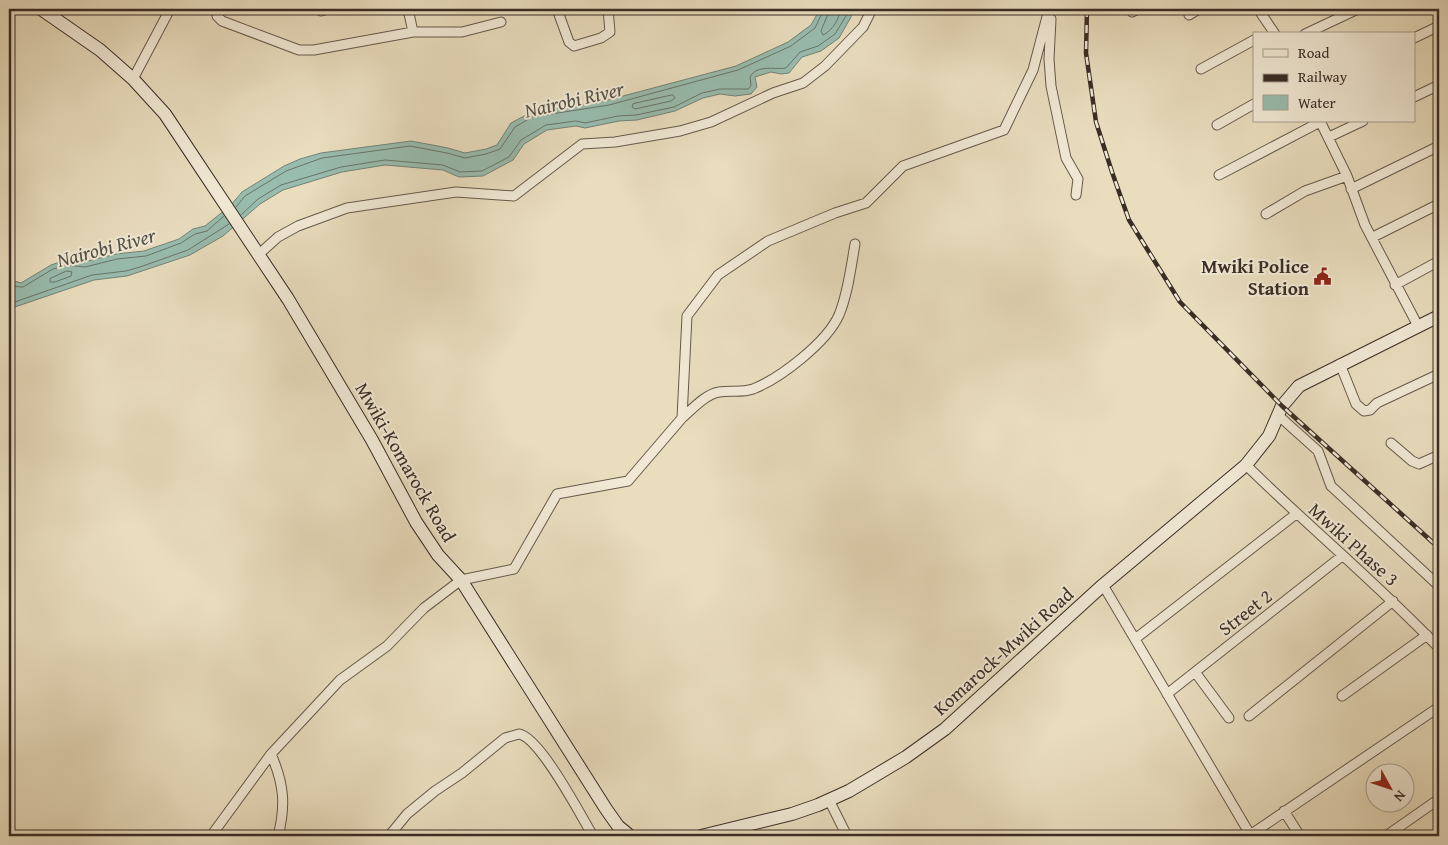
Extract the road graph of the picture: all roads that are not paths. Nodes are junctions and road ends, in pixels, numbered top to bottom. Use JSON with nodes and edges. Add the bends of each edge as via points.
{"nodes":[{"id":1,"x":41,"y":9,"type":"edge"},
{"id":2,"x":170,"y":9,"type":"edge"},
{"id":3,"x":218,"y":9,"type":"edge"},
{"id":4,"x":408,"y":9,"type":"edge"},
{"id":5,"x":557,"y":9,"type":"edge"},
{"id":6,"x":608,"y":9,"type":"edge"},
{"id":7,"x":872,"y":9,"type":"edge"},
{"id":8,"x":1050,"y":9,"type":"edge"},
{"id":9,"x":1199,"y":9,"type":"edge"},
{"id":10,"x":1258,"y":9,"type":"edge"},
{"id":11,"x":1358,"y":9,"type":"edge"},
{"id":12,"x":1190,"y":15,"type":"dead end"},
{"id":13,"x":500,"y":22,"type":"dead end"},
{"id":14,"x":1439,"y":26,"type":"edge"},
{"id":15,"x":413,"y":32,"type":"junction"},
{"id":16,"x":1270,"y":32,"type":"edge"},
{"id":17,"x":1309,"y":32,"type":"edge"},
{"id":18,"x":1416,"y":37,"type":"edge"},
{"id":19,"x":1253,"y":41,"type":"edge"},
{"id":20,"x":1202,"y":69,"type":"dead end"},
{"id":21,"x":133,"y":79,"type":"junction"},
{"id":22,"x":1439,"y":86,"type":"edge"},
{"id":23,"x":1416,"y":96,"type":"edge"},
{"id":24,"x":1253,"y":105,"type":"edge"},
{"id":25,"x":1318,"y":122,"type":"edge"},
{"id":26,"x":1321,"y":122,"type":"edge"},
{"id":27,"x":1361,"y":122,"type":"edge"},
{"id":28,"x":1217,"y":125,"type":"dead end"},
{"id":29,"x":1329,"y":137,"type":"junction"},
{"id":30,"x":1439,"y":146,"type":"edge"},
{"id":31,"x":1219,"y":175,"type":"dead end"},
{"id":32,"x":1347,"y":176,"type":"junction"},
{"id":33,"x":1351,"y":189,"type":"junction"},
{"id":34,"x":1076,"y":195,"type":"dead end"},
{"id":35,"x":1439,"y":204,"type":"edge"},
{"id":36,"x":1266,"y":214,"type":"dead end"},
{"id":37,"x":1373,"y":237,"type":"junction"},
{"id":38,"x":856,"y":244,"type":"dead end"},
{"id":39,"x":258,"y":255,"type":"junction"},
{"id":40,"x":1439,"y":261,"type":"edge"},
{"id":41,"x":1395,"y":285,"type":"junction"},
{"id":42,"x":1439,"y":316,"type":"edge"},
{"id":43,"x":1418,"y":326,"type":"junction"},
{"id":44,"x":1340,"y":364,"type":"junction"},
{"id":45,"x":1439,"y":374,"type":"edge"},
{"id":46,"x":1279,"y":416,"type":"junction"},
{"id":47,"x":682,"y":418,"type":"junction"},
{"id":48,"x":1392,"y":444,"type":"dead end"},
{"id":49,"x":1439,"y":455,"type":"edge"},
{"id":50,"x":1246,"y":465,"type":"junction"},
{"id":51,"x":1296,"y":514,"type":"junction"},
{"id":52,"x":1342,"y":556,"type":"junction"},
{"id":53,"x":461,"y":580,"type":"junction"},
{"id":54,"x":1103,"y":585,"type":"junction"},
{"id":55,"x":1439,"y":586,"type":"edge"},
{"id":56,"x":1393,"y":601,"type":"junction"},
{"id":57,"x":1427,"y":635,"type":"junction"},
{"id":58,"x":1135,"y":639,"type":"junction"},
{"id":59,"x":1439,"y":648,"type":"edge"},
{"id":60,"x":1196,"y":672,"type":"junction"},
{"id":61,"x":1167,"y":694,"type":"junction"},
{"id":62,"x":1342,"y":696,"type":"dead end"},
{"id":63,"x":1439,"y":708,"type":"edge"},
{"id":64,"x":1249,"y":716,"type":"dead end"},
{"id":65,"x":1229,"y":718,"type":"dead end"},
{"id":66,"x":271,"y":754,"type":"junction"},
{"id":67,"x":1439,"y":799,"type":"edge"},
{"id":68,"x":829,"y":800,"type":"junction"},
{"id":69,"x":1284,"y":811,"type":"junction"},
{"id":70,"x":1250,"y":835,"type":"edge"},
{"id":71,"x":212,"y":836,"type":"edge"},
{"id":72,"x":278,"y":836,"type":"edge"},
{"id":73,"x":389,"y":836,"type":"edge"},
{"id":74,"x":593,"y":836,"type":"edge"},
{"id":75,"x":630,"y":836,"type":"edge"},
{"id":76,"x":701,"y":836,"type":"edge"},
{"id":77,"x":847,"y":836,"type":"edge"},
{"id":78,"x":1300,"y":836,"type":"edge"},
{"id":79,"x":1386,"y":836,"type":"edge"}],
"edges":[{"from":1,"to":21,"type":"main road","via":[[100,50]]},
{"from":2,"to":21,"type":"street"},
{"from":3,"to":15,"type":"street","via":[[217,16],[222,21],[299,50],[322,49]]},
{"from":4,"to":15,"type":"street"},
{"from":5,"to":6,"type":"street","via":[[569,42],[574,46],[610,32]]},
{"from":7,"to":39,"type":"street","via":[[862,27],[825,66],[802,83],[711,122],[645,138],[582,144],[514,196],[456,192],[347,208],[298,226],[278,237]]},
{"from":8,"to":34,"type":"street","via":[[1048,59],[1051,86],[1066,158],[1078,180]]},
{"from":8,"to":47,"type":"street","via":[[1033,70],[1004,130],[902,166],[866,203],[768,241],[718,275],[687,316]]},
{"from":9,"to":12,"type":"street"},
{"from":10,"to":16,"type":"street"},
{"from":11,"to":17,"type":"street"},
{"from":13,"to":15,"type":"street","via":[[462,32]]},
{"from":14,"to":18,"type":"street"},
{"from":19,"to":20,"type":"street"},
{"from":21,"to":39,"type":"main road","name":"Mwiki-Komarock Road","via":[[165,114]]},
{"from":22,"to":23,"type":"street"},
{"from":24,"to":28,"type":"street"},
{"from":25,"to":31,"type":"street"},
{"from":26,"to":29,"type":"street"},
{"from":27,"to":29,"type":"street"},
{"from":29,"to":32,"type":"street"},
{"from":30,"to":33,"type":"street"},
{"from":32,"to":33,"type":"street"},
{"from":32,"to":36,"type":"street","via":[[1305,191]]},
{"from":33,"to":37,"type":"street"},
{"from":35,"to":37,"type":"street"},
{"from":37,"to":41,"type":"street"},
{"from":38,"to":47,"type":"street","via":[[839,315],[804,357],[754,389],[718,392],[707,397]]},
{"from":39,"to":53,"type":"main road","name":"Mwiki-Komarock Road","via":[[372,440],[416,522],[438,555]]},
{"from":40,"to":41,"type":"street"},
{"from":41,"to":43,"type":"street"},
{"from":42,"to":43,"type":"main road","name":"Komarock-Mwiki Road"},
{"from":43,"to":44,"type":"main road","name":"Komarock-Mwiki Road"},
{"from":44,"to":45,"type":"street","via":[[1356,404],[1364,411]]},
{"from":44,"to":46,"type":"main road","name":"Komarock-Mwiki Road","via":[[1299,386],[1282,406]]},
{"from":46,"to":50,"type":"main road","name":"Komarock-Mwiki Road"},
{"from":46,"to":55,"type":"street","via":[[1318,450],[1331,486]]},
{"from":47,"to":53,"type":"street","via":[[628,482],[556,494],[514,569]]},
{"from":48,"to":49,"type":"street","via":[[1419,464]]},
{"from":50,"to":51,"type":"street","name":"Mwiki Phase 3"},
{"from":50,"to":54,"type":"main road","name":"Komarock-Mwiki Road"},
{"from":51,"to":52,"type":"street","name":"Mwiki Phase 3"},
{"from":51,"to":58,"type":"street"},
{"from":52,"to":56,"type":"street","name":"Mwiki Phase 3"},
{"from":52,"to":60,"type":"street","name":"Street 2"},
{"from":53,"to":66,"type":"street","via":[[424,608],[387,646],[340,680]]},
{"from":53,"to":75,"type":"main road","name":"Mwiki-Komarock Road","via":[[606,809]]},
{"from":54,"to":58,"type":"street"},
{"from":54,"to":68,"type":"main road","name":"Komarock-Mwiki Road","via":[[945,729],[878,774]]},
{"from":56,"to":57,"type":"street","name":"Mwiki Phase 3"},
{"from":56,"to":64,"type":"street"},
{"from":57,"to":59,"type":"street","name":"Mwiki Phase 3"},
{"from":57,"to":62,"type":"street"},
{"from":58,"to":61,"type":"street"},
{"from":60,"to":61,"type":"street","name":"Street 2"},
{"from":60,"to":65,"type":"street"},
{"from":61,"to":70,"type":"street"},
{"from":63,"to":69,"type":"street"},
{"from":66,"to":71,"type":"street"},
{"from":66,"to":72,"type":"street","via":[[284,801],[284,816]]},
{"from":67,"to":79,"type":"street"},
{"from":68,"to":76,"type":"main road","name":"Komarock-Mwiki Road","via":[[792,814]]},
{"from":68,"to":77,"type":"street"},
{"from":69,"to":70,"type":"street"},
{"from":69,"to":78,"type":"street"},
{"from":73,"to":74,"type":"street","via":[[407,814],[434,791],[505,738],[519,734],[531,740],[544,756]]}]}
